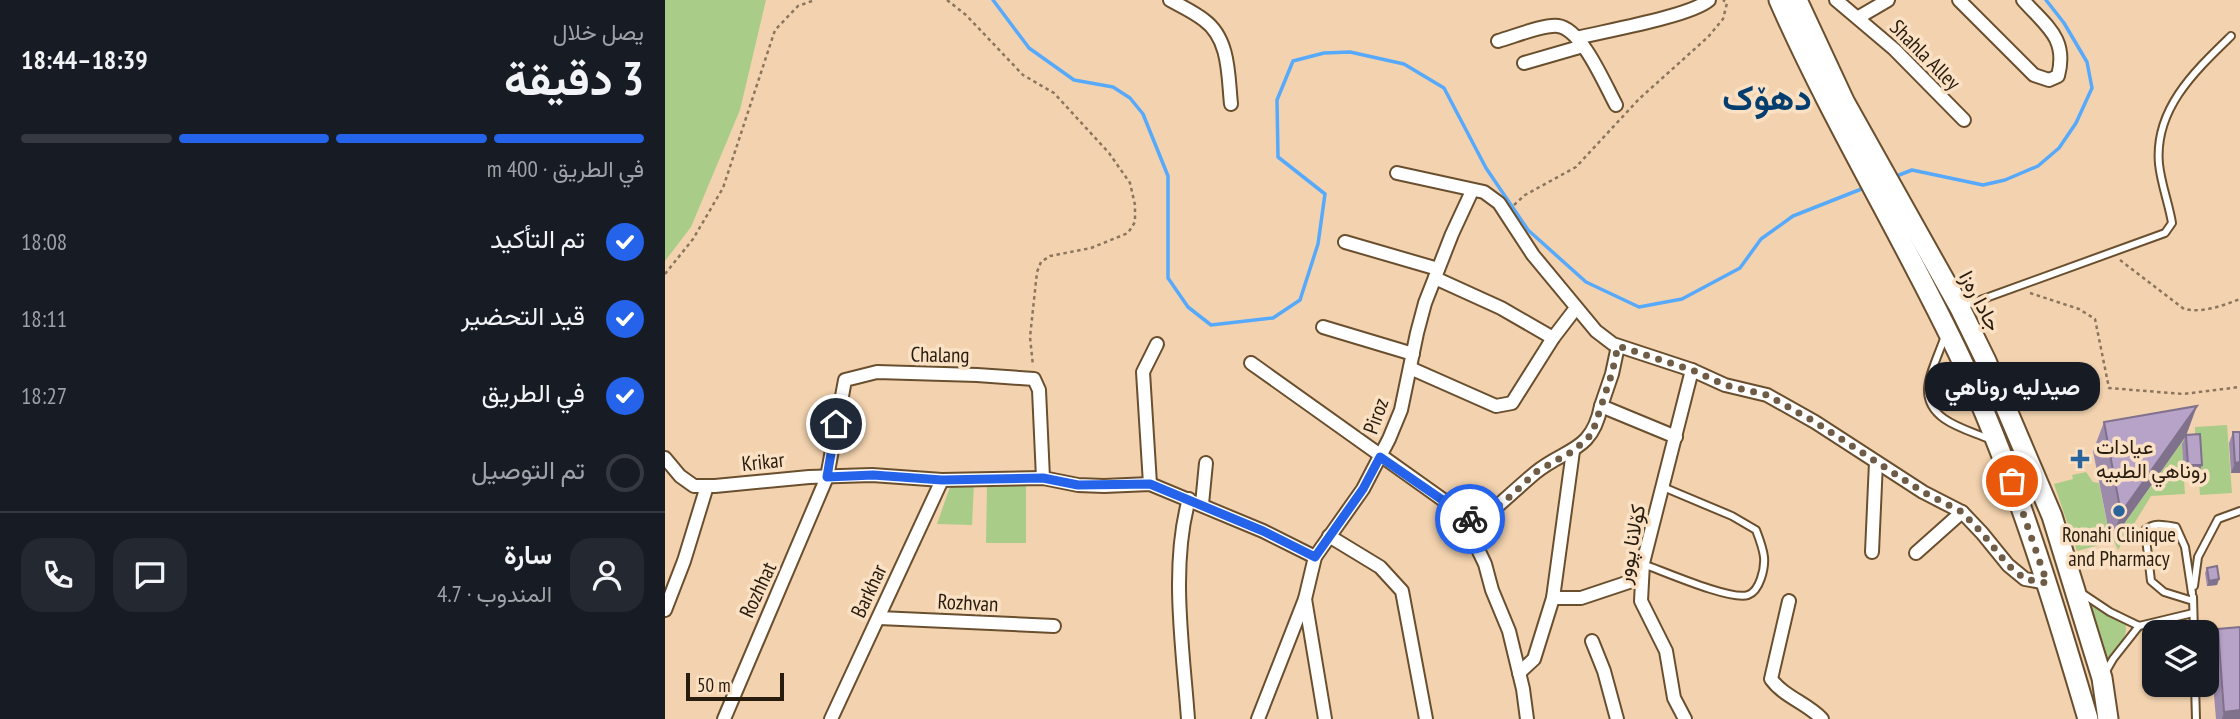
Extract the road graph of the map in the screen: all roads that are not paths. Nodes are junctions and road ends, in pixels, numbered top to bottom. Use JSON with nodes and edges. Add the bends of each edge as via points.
{"nodes":[{"id":1,"x":1170,"y":0,"type":"edge"},
{"id":2,"x":1709,"y":0,"type":"edge"},
{"id":3,"x":1779,"y":0,"type":"edge"},
{"id":4,"x":1797,"y":0,"type":"edge"},
{"id":5,"x":1836,"y":0,"type":"edge"},
{"id":6,"x":1888,"y":0,"type":"edge"},
{"id":7,"x":1959,"y":0,"type":"edge"},
{"id":8,"x":2023,"y":0,"type":"edge"},
{"id":9,"x":1859,"y":17,"type":"junction"},
{"id":10,"x":2231,"y":36,"type":"dead end"},
{"id":11,"x":1498,"y":41,"type":"dead end"},
{"id":12,"x":1580,"y":42,"type":"junction"},
{"id":13,"x":1524,"y":63,"type":"dead end"},
{"id":14,"x":1231,"y":104,"type":"dead end"},
{"id":15,"x":1616,"y":105,"type":"dead end"},
{"id":16,"x":1838,"y":105,"type":"junction"},
{"id":17,"x":1964,"y":120,"type":"dead end"},
{"id":18,"x":1397,"y":173,"type":"dead end"},
{"id":19,"x":1472,"y":191,"type":"junction"},
{"id":20,"x":1910,"y":238,"type":"junction"},
{"id":21,"x":1345,"y":242,"type":"dead end"},
{"id":22,"x":1436,"y":274,"type":"junction"},
{"id":23,"x":1576,"y":308,"type":"junction"},
{"id":24,"x":1960,"y":308,"type":"junction"},
{"id":25,"x":1323,"y":327,"type":"dead end"},
{"id":26,"x":1947,"y":331,"type":"junction"},
{"id":27,"x":1553,"y":338,"type":"junction"},
{"id":28,"x":1157,"y":344,"type":"dead end"},
{"id":29,"x":1618,"y":346,"type":"junction"},
{"id":30,"x":1413,"y":354,"type":"junction"},
{"id":31,"x":1251,"y":363,"type":"dead end"},
{"id":32,"x":1410,"y":368,"type":"junction"},
{"id":33,"x":1692,"y":370,"type":"junction"},
{"id":34,"x":1601,"y":406,"type":"junction"},
{"id":35,"x":1676,"y":437,"type":"junction"},
{"id":36,"x":1996,"y":442,"type":"junction"},
{"id":37,"x":1573,"y":451,"type":"junction"},
{"id":38,"x":1380,"y":457,"type":"junction"},
{"id":39,"x":665,"y":458,"type":"edge"},
{"id":40,"x":1876,"y":462,"type":"junction"},
{"id":41,"x":1206,"y":463,"type":"dead end"},
{"id":42,"x":827,"y":477,"type":"junction"},
{"id":43,"x":1043,"y":478,"type":"junction"},
{"id":44,"x":942,"y":480,"type":"junction"},
{"id":45,"x":1150,"y":484,"type":"junction"},
{"id":46,"x":707,"y":486,"type":"junction"},
{"id":47,"x":1663,"y":487,"type":"junction"},
{"id":48,"x":1189,"y":499,"type":"junction"},
{"id":49,"x":1202,"y":504,"type":"junction"},
{"id":50,"x":2240,"y":511,"type":"edge"},
{"id":51,"x":1962,"y":512,"type":"junction"},
{"id":52,"x":1477,"y":524,"type":"junction"},
{"id":53,"x":1329,"y":536,"type":"junction"},
{"id":54,"x":1872,"y":552,"type":"dead end"},
{"id":55,"x":1916,"y":552,"type":"dead end"},
{"id":56,"x":1315,"y":557,"type":"junction"},
{"id":57,"x":1643,"y":563,"type":"junction"},
{"id":58,"x":1641,"y":578,"type":"junction"},
{"id":59,"x":2047,"y":583,"type":"junction"},
{"id":60,"x":2073,"y":586,"type":"junction"},
{"id":61,"x":2193,"y":597,"type":"junction"},
{"id":62,"x":1553,"y":598,"type":"junction"},
{"id":63,"x":1305,"y":599,"type":"junction"},
{"id":64,"x":1789,"y":601,"type":"dead end"},
{"id":65,"x":666,"y":604,"type":"edge"},
{"id":66,"x":2193,"y":612,"type":"junction"},
{"id":67,"x":879,"y":618,"type":"junction"},
{"id":68,"x":2193,"y":620,"type":"edge"},
{"id":69,"x":1055,"y":626,"type":"dead end"},
{"id":70,"x":2139,"y":626,"type":"junction"},
{"id":71,"x":1592,"y":641,"type":"dead end"},
{"id":72,"x":1519,"y":673,"type":"junction"},
{"id":73,"x":2102,"y":678,"type":"junction"},
{"id":74,"x":2195,"y":697,"type":"edge"},
{"id":75,"x":724,"y":719,"type":"edge"},
{"id":76,"x":831,"y":719,"type":"edge"},
{"id":77,"x":1188,"y":719,"type":"edge"},
{"id":78,"x":1258,"y":719,"type":"edge"},
{"id":79,"x":1325,"y":719,"type":"edge"},
{"id":80,"x":1426,"y":719,"type":"edge"},
{"id":81,"x":1527,"y":719,"type":"edge"},
{"id":82,"x":1617,"y":719,"type":"edge"},
{"id":83,"x":1685,"y":719,"type":"edge"},
{"id":84,"x":1822,"y":719,"type":"edge"},
{"id":85,"x":2088,"y":719,"type":"edge"},
{"id":86,"x":2108,"y":719,"type":"edge"},
{"id":87,"x":2196,"y":719,"type":"edge"}],
"edges":[{"from":1,"to":14,"type":"street","via":[[1206,21],[1220,40]]},
{"from":2,"to":12,"type":"street","via":[[1702,6]]},
{"from":3,"to":16,"type":"main road","name":"جادا ره‌زا"},
{"from":4,"to":16,"type":"main road","name":"جادا ره‌زا"},
{"from":5,"to":9,"type":"street","name":"Shahla Alley"},
{"from":6,"to":9,"type":"street","name":"Shahla Alley"},
{"from":7,"to":8,"type":"street","via":[[2034,75],[2049,80],[2058,76],[2062,61],[2059,41]]},
{"from":9,"to":17,"type":"street","name":"Shahla Alley"},
{"from":10,"to":24,"type":"lane","via":[[2174,98],[2162,128],[2159,169],[2172,223],[2165,233]]},
{"from":11,"to":12,"type":"street","via":[[1553,25],[1568,30]]},
{"from":12,"to":13,"type":"street"},
{"from":12,"to":15,"type":"street"},
{"from":16,"to":20,"type":"main road","name":"جادا ره‌زا"},
{"from":18,"to":19,"type":"street"},
{"from":19,"to":22,"type":"street","name":"Piroz"},
{"from":19,"to":23,"type":"street","via":[[1484,192],[1499,203],[1532,255]]},
{"from":20,"to":24,"type":"main road","name":"جادا ره‌زا"},
{"from":20,"to":26,"type":"main road","name":"جادا ره‌زا"},
{"from":21,"to":22,"type":"street"},
{"from":22,"to":27,"type":"street"},
{"from":22,"to":30,"type":"street","name":"Piroz"},
{"from":23,"to":27,"type":"street"},
{"from":23,"to":29,"type":"street","via":[[1596,331]]},
{"from":24,"to":60,"type":"main road","name":"جادا ره‌زا","via":[[2052,516]]},
{"from":25,"to":30,"type":"street"},
{"from":26,"to":36,"type":"main road","name":"جادا ره‌زا"},
{"from":26,"to":36,"type":"lane","via":[[1928,390],[1934,409],[1949,422]]},
{"from":27,"to":32,"type":"street","via":[[1512,402],[1496,407]]},
{"from":28,"to":45,"type":"street","via":[[1143,372]]},
{"from":29,"to":33,"type":"street"},
{"from":29,"to":34,"type":"street"},
{"from":30,"to":32,"type":"street","name":"Piroz"},
{"from":31,"to":38,"type":"street"},
{"from":32,"to":38,"type":"street","name":"Piroz","via":[[1401,410]]},
{"from":33,"to":35,"type":"street","name":"کۆلانا پوور"},
{"from":33,"to":40,"type":"street","via":[[1725,385],[1767,395]]},
{"from":34,"to":35,"type":"street"},
{"from":34,"to":37,"type":"street","via":[[1592,434]]},
{"from":35,"to":47,"type":"street","name":"کۆلانا پوور"},
{"from":36,"to":59,"type":"main road","name":"جادا ره‌زا"},
{"from":37,"to":52,"type":"street","via":[[1536,472]]},
{"from":37,"to":62,"type":"street"},
{"from":38,"to":52,"type":"street"},
{"from":38,"to":53,"type":"street","name":"Piroz"},
{"from":39,"to":46,"type":"street","name":"Krikar","via":[[680,476],[695,486]]},
{"from":40,"to":51,"type":"street"},
{"from":40,"to":54,"type":"street"},
{"from":41,"to":49,"type":"street"},
{"from":42,"to":43,"type":"street","name":"Chalang","via":[[845,380],[877,372],[1034,379],[1039,390]]},
{"from":42,"to":44,"type":"street","name":"Krikar"},
{"from":42,"to":46,"type":"street","name":"Krikar"},
{"from":42,"to":75,"type":"street","name":"Rozhhat"},
{"from":43,"to":44,"type":"street","name":"Krikar"},
{"from":43,"to":45,"type":"street","name":"Krikar","via":[[1078,485]]},
{"from":44,"to":67,"type":"street","name":"Barkhar"},
{"from":45,"to":48,"type":"street"},
{"from":46,"to":65,"type":"street"},
{"from":47,"to":57,"type":"street","name":"کۆلانا پوور"},
{"from":47,"to":57,"type":"lane","via":[[1756,530],[1764,556],[1763,571],[1755,591],[1731,596]]},
{"from":48,"to":49,"type":"street"},
{"from":48,"to":77,"type":"street","via":[[1181,543],[1180,606]]},
{"from":49,"to":56,"type":"street"},
{"from":50,"to":61,"type":"lane","via":[[2218,519],[2198,557]]},
{"from":51,"to":55,"type":"street"},
{"from":51,"to":59,"type":"street","via":[[2008,565],[2025,579]]},
{"from":52,"to":72,"type":"street","via":[[1474,541],[1509,631]]},
{"from":53,"to":56,"type":"street","name":"Piroz"},
{"from":53,"to":80,"type":"street","via":[[1380,568],[1402,591]]},
{"from":56,"to":63,"type":"street","name":"Piroz"},
{"from":57,"to":58,"type":"street","name":"کۆلانا پوور"},
{"from":58,"to":62,"type":"street","via":[[1581,598]]},
{"from":58,"to":83,"type":"street","name":"کۆلانا پوور","via":[[1640,601],[1666,651],[1674,698]]},
{"from":59,"to":85,"type":"main road","name":"جادا ره‌زا"},
{"from":60,"to":70,"type":"lane"},
{"from":60,"to":73,"type":"main road","name":"جادا ره‌زا"},
{"from":61,"to":61,"type":"lane","via":[[2185,547],[2176,527],[2150,526],[2145,530],[2151,581],[2164,592]]},
{"from":61,"to":66,"type":"lane"},
{"from":62,"to":72,"type":"street","via":[[1534,659]]},
{"from":63,"to":78,"type":"street","name":"Piroz"},
{"from":63,"to":79,"type":"street"},
{"from":64,"to":84,"type":"street","via":[[1772,679]]},
{"from":66,"to":68,"type":"lane"},
{"from":66,"to":70,"type":"lane"},
{"from":67,"to":69,"type":"street","name":"Rozhvan"},
{"from":67,"to":76,"type":"street","name":"Barkhar"},
{"from":70,"to":73,"type":"lane"},
{"from":71,"to":82,"type":"street"},
{"from":72,"to":81,"type":"street"},
{"from":73,"to":86,"type":"main road","name":"جادا ره‌زا"},
{"from":74,"to":87,"type":"lane"}]}
